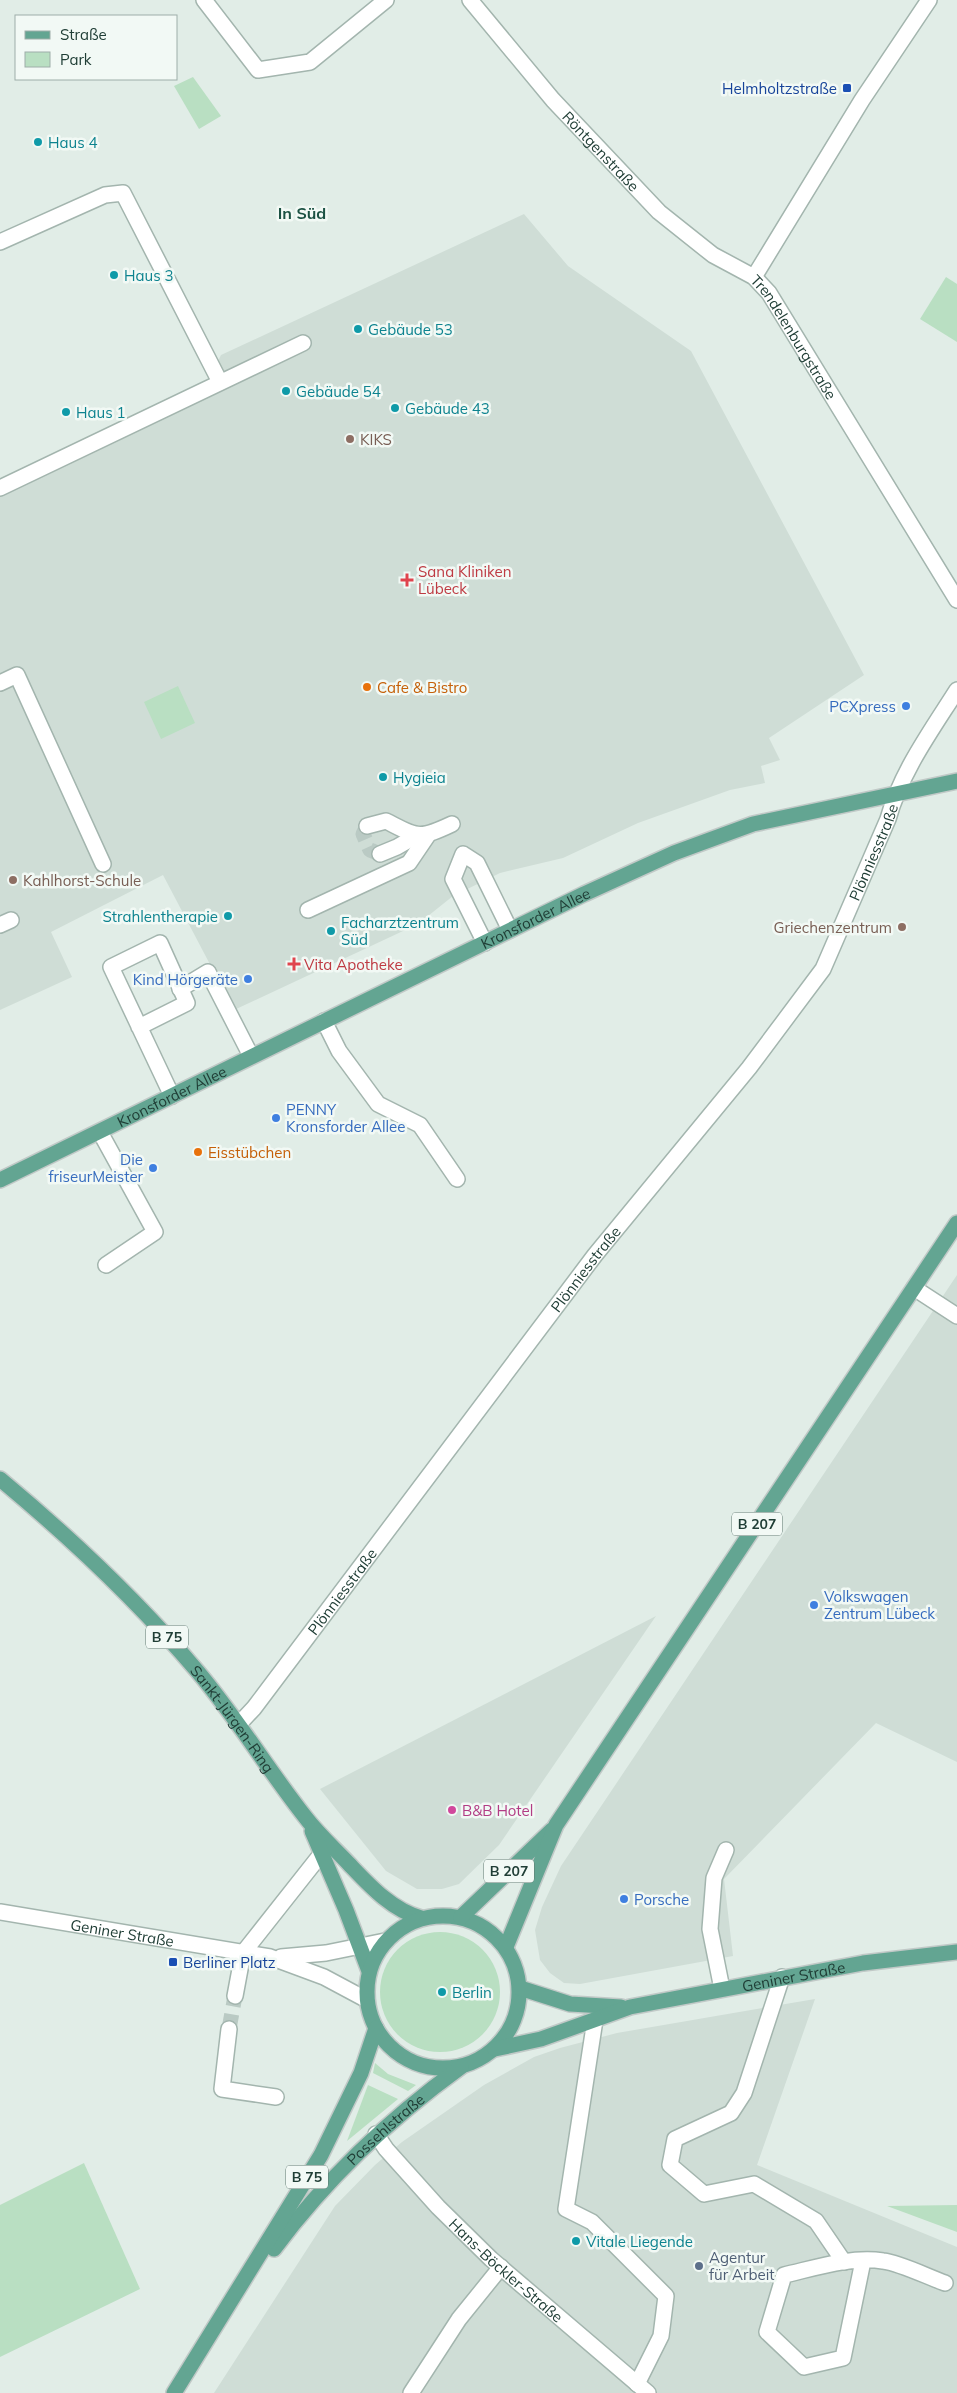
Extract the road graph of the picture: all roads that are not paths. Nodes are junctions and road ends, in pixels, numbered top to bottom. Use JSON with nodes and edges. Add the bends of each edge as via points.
{"nodes":[{"id":1,"x":204,"y":0,"type":"edge"},
{"id":2,"x":386,"y":0,"type":"edge"},
{"id":3,"x":470,"y":0,"type":"edge"},
{"id":4,"x":929,"y":0,"type":"edge"},
{"id":5,"x":0,"y":242,"type":"edge"},
{"id":6,"x":754,"y":277,"type":"junction"},
{"id":7,"x":303,"y":343,"type":"dead end"},
{"id":8,"x":220,"y":382,"type":"junction"},
{"id":9,"x":0,"y":488,"type":"edge"},
{"id":10,"x":957,"y":600,"type":"edge"},
{"id":11,"x":0,"y":682,"type":"edge"},
{"id":12,"x":957,"y":690,"type":"edge"},
{"id":13,"x":957,"y":781,"type":"edge"},
{"id":14,"x":894,"y":794,"type":"junction"},
{"id":15,"x":452,"y":824,"type":"dead end"},
{"id":16,"x":368,"y":826,"type":"dead end"},
{"id":17,"x":422,"y":835,"type":"junction"},
{"id":18,"x":380,"y":854,"type":"dead end"},
{"id":19,"x":103,"y":864,"type":"dead end"},
{"id":20,"x":308,"y":910,"type":"dead end"},
{"id":21,"x":510,"y":930,"type":"junction"},
{"id":22,"x":485,"y":943,"type":"junction"},
{"id":23,"x":180,"y":989,"type":"junction"},
{"id":24,"x":324,"y":1021,"type":"junction"},
{"id":25,"x":140,"y":1027,"type":"junction"},
{"id":26,"x":251,"y":1056,"type":"junction"},
{"id":27,"x":172,"y":1096,"type":"junction"},
{"id":28,"x":100,"y":1132,"type":"junction"},
{"id":29,"x":458,"y":1178,"type":"dead end"},
{"id":30,"x":0,"y":1180,"type":"edge"},
{"id":31,"x":957,"y":1224,"type":"edge"},
{"id":32,"x":106,"y":1265,"type":"dead end"},
{"id":33,"x":914,"y":1288,"type":"junction"},
{"id":34,"x":957,"y":1316,"type":"edge"},
{"id":35,"x":0,"y":1479,"type":"edge"},
{"id":36,"x":239,"y":1724,"type":"junction"},
{"id":37,"x":306,"y":1819,"type":"junction"},
{"id":38,"x":556,"y":1825,"type":"junction"},
{"id":39,"x":726,"y":1850,"type":"dead end"},
{"id":40,"x":322,"y":1853,"type":"junction"},
{"id":41,"x":0,"y":1912,"type":"edge"},
{"id":42,"x":461,"y":1917,"type":"junction"},
{"id":43,"x":421,"y":1918,"type":"junction"},
{"id":44,"x":386,"y":1942,"type":"junction"},
{"id":45,"x":360,"y":1947,"type":"junction"},
{"id":46,"x":506,"y":1947,"type":"junction"},
{"id":47,"x":957,"y":1952,"type":"edge"},
{"id":48,"x":243,"y":1953,"type":"junction"},
{"id":49,"x":270,"y":1957,"type":"junction"},
{"id":50,"x":370,"y":1971,"type":"junction"},
{"id":51,"x":782,"y":1977,"type":"junction"},
{"id":52,"x":520,"y":1988,"type":"junction"},
{"id":53,"x":722,"y":1989,"type":"junction"},
{"id":54,"x":235,"y":1996,"type":"tunnel mouth"},
{"id":55,"x":367,"y":2000,"type":"junction"},
{"id":56,"x":630,"y":2007,"type":"junction"},
{"id":57,"x":595,"y":2020,"type":"junction"},
{"id":58,"x":376,"y":2028,"type":"junction"},
{"id":59,"x":229,"y":2029,"type":"tunnel mouth"},
{"id":60,"x":495,"y":2049,"type":"junction"},
{"id":61,"x":462,"y":2066,"type":"junction"},
{"id":62,"x":276,"y":2097,"type":"dead end"},
{"id":63,"x":376,"y":2134,"type":"junction"},
{"id":64,"x":863,"y":2261,"type":"junction"},
{"id":65,"x":844,"y":2262,"type":"junction"},
{"id":66,"x":501,"y":2267,"type":"junction"},
{"id":67,"x":945,"y":2283,"type":"dead end"},
{"id":68,"x":222,"y":2318,"type":"junction"},
{"id":69,"x":643,"y":2388,"type":"edge"},
{"id":70,"x":174,"y":2393,"type":"edge"},
{"id":71,"x":411,"y":2393,"type":"edge"}],
"edges":[{"from":1,"to":2,"type":"street","via":[[258,70],[310,62]]},
{"from":3,"to":6,"type":"street","name":"Röntgenstraße","via":[[553,100],[659,212],[713,255]]},
{"from":4,"to":6,"type":"street","name":"Trendelenburgstraße","via":[[862,100]]},
{"from":5,"to":8,"type":"street","via":[[105,195],[123,194]]},
{"from":6,"to":10,"type":"street","name":"Trendelenburgstraße","via":[[769,293]]},
{"from":7,"to":8,"type":"street"},
{"from":8,"to":9,"type":"street"},
{"from":11,"to":19,"type":"street","via":[[17,675]]},
{"from":12,"to":14,"type":"street","name":"Plönniesstraße"},
{"from":13,"to":14,"type":"main road","name":"Kronsforder Allee"},
{"from":14,"to":21,"type":"main road","name":"Kronsforder Allee","via":[[753,824],[707,840]]},
{"from":14,"to":36,"type":"street","name":"Plönniesstraße","via":[[888,819],[823,970],[749,1068],[589,1263]]},
{"from":15,"to":17,"type":"street"},
{"from":16,"to":17,"type":"street","via":[[386,821]]},
{"from":17,"to":18,"type":"street"},
{"from":17,"to":20,"type":"street","via":[[409,863]]},
{"from":21,"to":22,"type":"main road","name":"Kronsforder Allee"},
{"from":21,"to":22,"type":"street","via":[[477,863],[463,854],[453,879]]},
{"from":22,"to":24,"type":"main road","name":"Kronsforder Allee"},
{"from":23,"to":25,"type":"street","via":[[187,1003]]},
{"from":23,"to":25,"type":"street","via":[[160,943],[111,967]]},
{"from":23,"to":26,"type":"street","via":[[208,972]]},
{"from":24,"to":26,"type":"main road","name":"Kronsforder Allee"},
{"from":24,"to":29,"type":"street","via":[[339,1051],[378,1104],[420,1125]]},
{"from":25,"to":27,"type":"street"},
{"from":26,"to":27,"type":"main road","name":"Kronsforder Allee"},
{"from":27,"to":28,"type":"main road","name":"Kronsforder Allee"},
{"from":28,"to":30,"type":"main road","name":"Kronsforder Allee"},
{"from":28,"to":32,"type":"street","via":[[155,1232]]},
{"from":31,"to":33,"type":"main road","number":"B 207"},
{"from":33,"to":34,"type":"street"},
{"from":33,"to":38,"type":"main road","number":"B 207"},
{"from":35,"to":36,"type":"main road","name":"Sankt-Jürgen-Ring","number":"B 75","via":[[113,1580],[198,1672]]},
{"from":36,"to":37,"type":"main road","name":"Sankt-Jürgen-Ring","number":"B 75"},
{"from":37,"to":40,"type":"main road","name":"Sankt-Jürgen-Ring","number":"B 75"},
{"from":37,"to":43,"type":"main road","name":"Sankt-Jürgen-Ring","number":"B 75","via":[[378,1893],[397,1908]]},
{"from":38,"to":42,"type":"main road","number":"B 207"},
{"from":38,"to":46,"type":"main road","number":"B 207"},
{"from":39,"to":53,"type":"street","via":[[714,1878],[710,1929]]},
{"from":40,"to":45,"type":"main road","name":"Sankt-Jürgen-Ring","number":"B 75"},
{"from":40,"to":48,"type":"street"},
{"from":41,"to":48,"type":"street","name":"Geniner Straße"},
{"from":42,"to":43,"type":"main road"},
{"from":42,"to":46,"type":"main road","via":[[493,1933]]},
{"from":43,"to":44,"type":"main road"},
{"from":44,"to":45,"type":"street","name":"Geniner Straße"},
{"from":44,"to":50,"type":"main road"},
{"from":45,"to":49,"type":"street","name":"Geniner Straße","via":[[308,1956]]},
{"from":45,"to":50,"type":"main road","name":"Sankt-Jürgen-Ring","number":"B 75"},
{"from":46,"to":52,"type":"main road","via":[[513,1959]]},
{"from":47,"to":51,"type":"main road","name":"Geniner Straße"},
{"from":48,"to":49,"type":"street","name":"Geniner Straße"},
{"from":48,"to":54,"type":"street"},
{"from":49,"to":55,"type":"street","name":"Geniner Straße","via":[[324,1977]]},
{"from":50,"to":55,"type":"main road"},
{"from":51,"to":53,"type":"main road","name":"Geniner Straße"},
{"from":51,"to":65,"type":"street","via":[[744,2093],[731,2113],[675,2139],[670,2165],[704,2194],[754,2184],[816,2221]]},
{"from":52,"to":56,"type":"main road","name":"Geniner Straße","via":[[570,2004]]},
{"from":52,"to":60,"type":"main road","via":[[518,2010],[509,2032]]},
{"from":53,"to":56,"type":"main road","name":"Geniner Straße"},
{"from":55,"to":58,"type":"main road"},
{"from":56,"to":57,"type":"main road","name":"Geniner Straße"},
{"from":57,"to":60,"type":"main road","name":"Geniner Straße","via":[[541,2039]]},
{"from":57,"to":69,"type":"street","via":[[566,2209],[592,2222],[666,2296],[661,2336]]},
{"from":58,"to":61,"type":"main road","via":[[392,2048],[412,2062],[428,2067]]},
{"from":58,"to":68,"type":"main road","name":"Possehlstraße","number":"B 75","via":[[361,2073],[321,2155]]},
{"from":59,"to":62,"type":"street","via":[[222,2088]]},
{"from":60,"to":61,"type":"main road"},
{"from":61,"to":63,"type":"main road","name":"Possehlstraße","number":"B 75"},
{"from":63,"to":66,"type":"street","name":"Hans-Böckler-Straße","via":[[438,2207]]},
{"from":63,"to":68,"type":"main road","name":"Possehlstraße","number":"B 75","via":[[319,2192]]},
{"from":64,"to":65,"type":"street"},
{"from":64,"to":65,"type":"street","via":[[843,2358],[804,2366],[767,2332],[784,2275]]},
{"from":64,"to":67,"type":"street","via":[[884,2261]]},
{"from":66,"to":69,"type":"street","name":"Hans-Böckler-Straße"},
{"from":66,"to":71,"type":"street","via":[[459,2319]]},
{"from":68,"to":70,"type":"main road","name":"Possehlstraße","number":"B 75"}]}
